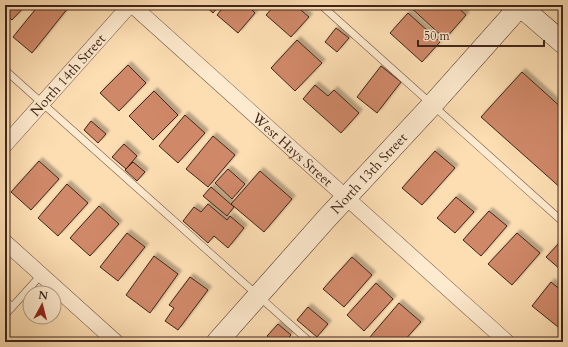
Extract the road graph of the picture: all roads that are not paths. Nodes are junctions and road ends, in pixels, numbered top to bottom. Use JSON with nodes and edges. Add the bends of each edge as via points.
{"nodes":[{"id":1,"x":131,"y":5,"type":"edge"},
{"id":2,"x":321,"y":5,"type":"edge"},
{"id":3,"x":520,"y":5,"type":"edge"},
{"id":4,"x":563,"y":43,"type":"edge"},
{"id":5,"x":5,"y":70,"type":"edge"},
{"id":6,"x":42,"y":103,"type":"junction"},
{"id":7,"x":432,"y":105,"type":"junction"},
{"id":8,"x":5,"y":145,"type":"edge"},
{"id":9,"x":346,"y":198,"type":"junction"},
{"id":10,"x":563,"y":222,"type":"edge"},
{"id":11,"x":5,"y":242,"type":"edge"},
{"id":12,"x":42,"y":275,"type":"junction"},
{"id":13,"x":258,"y":296,"type":"junction"},
{"id":14,"x":5,"y":300,"type":"edge"},
{"id":15,"x":12,"y":306,"type":"junction"},
{"id":16,"x":5,"y":315,"type":"edge"},
{"id":17,"x":111,"y":340,"type":"edge"},
{"id":18,"x":217,"y":342,"type":"edge"},
{"id":19,"x":310,"y":342,"type":"edge"},
{"id":20,"x":507,"y":342,"type":"edge"}],
"edges":[{"from":1,"to":6,"type":"street","name":"North 14th Street"},
{"from":1,"to":9,"type":"street","name":"West Hays Street"},
{"from":2,"to":7,"type":"lane"},
{"from":3,"to":4,"type":"street"},
{"from":3,"to":7,"type":"street","name":"North 13th Street"},
{"from":5,"to":6,"type":"lane"},
{"from":6,"to":8,"type":"street","name":"North 14th Street"},
{"from":6,"to":13,"type":"lane"},
{"from":7,"to":9,"type":"street","name":"North 13th Street"},
{"from":7,"to":10,"type":"lane"},
{"from":9,"to":13,"type":"street","name":"North 13th Street"},
{"from":9,"to":20,"type":"street","name":"West Hays Street"},
{"from":11,"to":12,"type":"street"},
{"from":12,"to":15,"type":"lane"},
{"from":12,"to":17,"type":"street"},
{"from":13,"to":18,"type":"street","name":"North 13th Street"},
{"from":13,"to":19,"type":"lane"},
{"from":14,"to":15,"type":"lane"},
{"from":15,"to":16,"type":"lane"}]}
